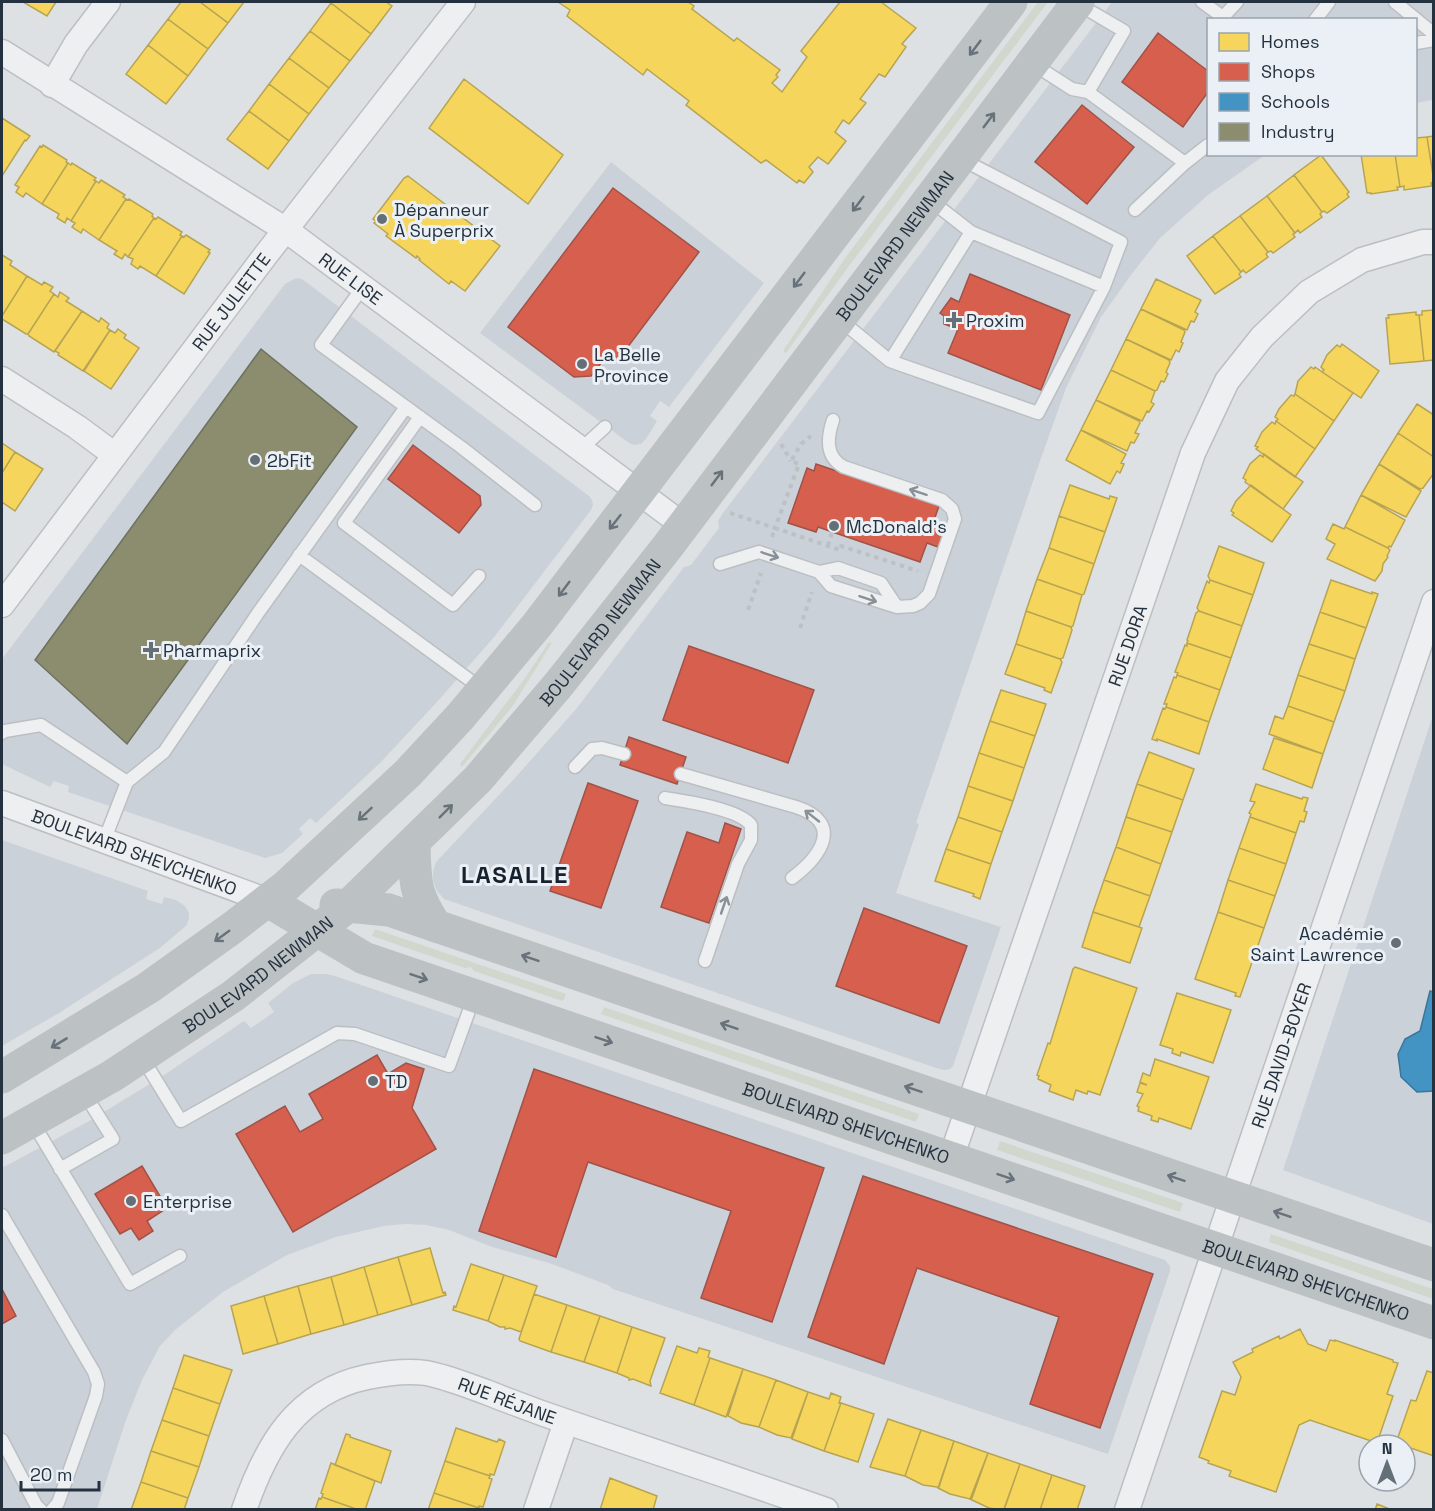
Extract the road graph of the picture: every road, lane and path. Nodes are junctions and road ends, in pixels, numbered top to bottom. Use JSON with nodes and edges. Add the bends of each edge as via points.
{"nodes":[{"id":1,"x":108,"y":2,"type":"edge"},
{"id":2,"x":463,"y":2,"type":"edge"},
{"id":3,"x":1011,"y":2,"type":"edge"},
{"id":4,"x":1078,"y":2,"type":"edge"},
{"id":5,"x":1202,"y":2,"type":"edge"},
{"id":6,"x":1237,"y":2,"type":"edge"},
{"id":7,"x":1329,"y":2,"type":"edge"},
{"id":8,"x":1395,"y":2,"type":"edge"},
{"id":9,"x":1225,"y":18,"type":"edge"},
{"id":10,"x":1317,"y":18,"type":"edge"},
{"id":11,"x":1414,"y":18,"type":"edge"},
{"id":12,"x":1417,"y":20,"type":"edge"},
{"id":13,"x":1434,"y":34,"type":"edge"},
{"id":14,"x":1434,"y":40,"type":"edge"},
{"id":15,"x":1417,"y":43,"type":"edge"},
{"id":16,"x":2,"y":52,"type":"edge"},
{"id":17,"x":1032,"y":64,"type":"junction"},
{"id":18,"x":52,"y":85,"type":"junction"},
{"id":19,"x":1088,"y":93,"type":"junction"},
{"id":20,"x":1207,"y":146,"type":"edge"},
{"id":21,"x":960,"y":159,"type":"junction"},
{"id":22,"x":1185,"y":163,"type":"junction"},
{"id":23,"x":929,"y":199,"type":"junction"},
{"id":24,"x":1136,"y":210,"type":"dead end"},
{"id":25,"x":286,"y":230,"type":"junction"},
{"id":26,"x":971,"y":232,"type":"junction"},
{"id":27,"x":1434,"y":242,"type":"edge"},
{"id":28,"x":363,"y":287,"type":"junction"},
{"id":29,"x":1104,"y":287,"type":"junction"},
{"id":30,"x":838,"y":318,"type":"junction"},
{"id":31,"x":890,"y":361,"type":"junction"},
{"id":32,"x":2,"y":379,"type":"edge"},
{"id":33,"x":406,"y":407,"type":"junction"},
{"id":34,"x":420,"y":417,"type":"junction"},
{"id":35,"x":833,"y":420,"type":"dead end"},
{"id":36,"x":605,"y":427,"type":"dead end"},
{"id":37,"x":815,"y":435,"type":"dead end"},
{"id":38,"x":777,"y":437,"type":"dead end"},
{"id":39,"x":581,"y":449,"type":"junction"},
{"id":40,"x":116,"y":455,"type":"junction"},
{"id":41,"x":791,"y":461,"type":"junction"},
{"id":42,"x":638,"y":491,"type":"junction"},
{"id":43,"x":535,"y":505,"type":"dead end"},
{"id":44,"x":721,"y":510,"type":"dead end"},
{"id":45,"x":683,"y":525,"type":"junction"},
{"id":46,"x":775,"y":528,"type":"junction"},
{"id":47,"x":832,"y":532,"type":"dead end"},
{"id":48,"x":772,"y":537,"type":"dead end"},
{"id":49,"x":828,"y":545,"type":"dead end"},
{"id":50,"x":299,"y":555,"type":"junction"},
{"id":51,"x":720,"y":564,"type":"dead end"},
{"id":52,"x":761,"y":572,"type":"dead end"},
{"id":53,"x":819,"y":572,"type":"junction"},
{"id":54,"x":479,"y":576,"type":"dead end"},
{"id":55,"x":812,"y":593,"type":"dead end"},
{"id":56,"x":1434,"y":602,"type":"edge"},
{"id":57,"x":2,"y":605,"type":"edge"},
{"id":58,"x":897,"y":607,"type":"junction"},
{"id":59,"x":748,"y":610,"type":"dead end"},
{"id":60,"x":800,"y":628,"type":"dead end"},
{"id":61,"x":483,"y":690,"type":"junction"},
{"id":62,"x":2,"y":733,"type":"edge"},
{"id":63,"x":624,"y":754,"type":"dead end"},
{"id":64,"x":575,"y":766,"type":"dead end"},
{"id":65,"x":681,"y":774,"type":"dead end"},
{"id":66,"x":127,"y":782,"type":"junction"},
{"id":67,"x":664,"y":798,"type":"dead end"},
{"id":68,"x":2,"y":803,"type":"edge"},
{"id":69,"x":104,"y":841,"type":"junction"},
{"id":70,"x":414,"y":843,"type":"junction"},
{"id":71,"x":792,"y":878,"type":"dead end"},
{"id":72,"x":268,"y":901,"type":"junction"},
{"id":73,"x":348,"y":906,"type":"junction"},
{"id":74,"x":436,"y":926,"type":"junction"},
{"id":75,"x":319,"y":931,"type":"junction"},
{"id":76,"x":705,"y":961,"type":"dead end"},
{"id":77,"x":474,"y":996,"type":"junction"},
{"id":78,"x":142,"y":1058,"type":"junction"},
{"id":79,"x":2,"y":1077,"type":"edge"},
{"id":80,"x":84,"y":1093,"type":"junction"},
{"id":81,"x":969,"y":1108,"type":"junction"},
{"id":82,"x":32,"y":1122,"type":"junction"},
{"id":83,"x":2,"y":1138,"type":"edge"},
{"id":84,"x":951,"y":1158,"type":"junction"},
{"id":85,"x":60,"y":1169,"type":"junction"},
{"id":86,"x":1232,"y":1197,"type":"junction"},
{"id":87,"x":2,"y":1215,"type":"edge"},
{"id":88,"x":1214,"y":1248,"type":"junction"},
{"id":89,"x":180,"y":1256,"type":"dead end"},
{"id":90,"x":1434,"y":1265,"type":"edge"},
{"id":91,"x":1434,"y":1323,"type":"edge"},
{"id":92,"x":566,"y":1422,"type":"junction"},
{"id":93,"x":2,"y":1440,"type":"edge"},
{"id":94,"x":41,"y":1509,"type":"edge"},
{"id":95,"x":52,"y":1509,"type":"edge"},
{"id":96,"x":244,"y":1509,"type":"edge"},
{"id":97,"x":536,"y":1509,"type":"edge"},
{"id":98,"x":826,"y":1509,"type":"edge"},
{"id":99,"x":1127,"y":1509,"type":"edge"}],
"edges":[{"from":1,"to":18,"type":"street","via":[[76,44]]},
{"from":2,"to":25,"type":"street","name":"RUE JULIETTE"},
{"from":3,"to":42,"type":"main road","one_way":true},
{"from":4,"to":17,"type":"main road","name":"BOULEVARD NEWMAN"},
{"from":4,"to":19,"type":"lane","via":[[1124,31]]},
{"from":5,"to":9,"type":"lane"},
{"from":6,"to":9,"type":"lane"},
{"from":7,"to":10,"type":"lane"},
{"from":8,"to":11,"type":"lane"},
{"from":12,"to":13,"type":"lane"},
{"from":14,"to":15,"type":"lane"},
{"from":16,"to":18,"type":"street","name":"RUE LISE"},
{"from":17,"to":19,"type":"lane","via":[[1072,89]]},
{"from":21,"to":17,"type":"main road","name":"BOULEVARD NEWMAN","one_way":true},
{"from":18,"to":25,"type":"street","name":"RUE LISE"},
{"from":19,"to":22,"type":"lane"},
{"from":20,"to":22,"type":"lane"},
{"from":21,"to":23,"type":"main road","name":"BOULEVARD NEWMAN"},
{"from":21,"to":29,"type":"lane","via":[[1121,242]]},
{"from":22,"to":24,"type":"lane"},
{"from":23,"to":26,"type":"lane"},
{"from":23,"to":30,"type":"main road","name":"BOULEVARD NEWMAN"},
{"from":25,"to":28,"type":"street","name":"RUE LISE"},
{"from":25,"to":40,"type":"street","name":"RUE JULIETTE"},
{"from":26,"to":29,"type":"lane"},
{"from":26,"to":31,"type":"lane"},
{"from":27,"to":81,"type":"street","name":"RUE DORA","via":[[1362,260],[1309,292],[1262,337],[1227,381],[1193,453]]},
{"from":28,"to":33,"type":"lane","via":[[321,345]]},
{"from":28,"to":39,"type":"street","name":"RUE LISE"},
{"from":29,"to":31,"type":"lane","via":[[1038,413]]},
{"from":30,"to":31,"type":"lane"},
{"from":45,"to":30,"type":"main road","name":"BOULEVARD NEWMAN","one_way":true},
{"from":32,"to":40,"type":"street"},
{"from":33,"to":34,"type":"lane"},
{"from":33,"to":50,"type":"lane"},
{"from":34,"to":43,"type":"lane"},
{"from":34,"to":54,"type":"lane","via":[[344,523],[453,605]]},
{"from":58,"to":35,"type":"lane","one_way":true,"via":[[913,606],[929,594],[954,525],[954,514],[942,500],[840,465],[831,456],[828,445]]},
{"from":36,"to":39,"type":"lane"},
{"from":37,"to":41,"type":"path","via":[[801,444]]},
{"from":38,"to":41,"type":"path"},
{"from":39,"to":42,"type":"street","name":"RUE LISE"},
{"from":40,"to":57,"type":"street","name":"RUE JULIETTE"},
{"from":41,"to":46,"type":"path","via":[[799,464]]},
{"from":42,"to":45,"type":"street","name":"RUE LISE"},
{"from":42,"to":61,"type":"main road","one_way":true},
{"from":44,"to":46,"type":"path"},
{"from":70,"to":45,"type":"main road","name":"BOULEVARD NEWMAN","one_way":true,"via":[[478,779],[530,719]]},
{"from":46,"to":48,"type":"path"},
{"from":47,"to":49,"type":"path"},
{"from":50,"to":61,"type":"lane"},
{"from":50,"to":66,"type":"lane","via":[[164,752]]},
{"from":51,"to":53,"type":"lane","one_way":true,"via":[[759,552]]},
{"from":52,"to":59,"type":"path"},
{"from":53,"to":58,"type":"lane","one_way":true,"via":[[831,586]]},
{"from":53,"to":58,"type":"lane","via":[[838,568],[874,579],[884,585]]},
{"from":55,"to":60,"type":"path"},
{"from":56,"to":86,"type":"street","name":"RUE DAVID-BOYER"},
{"from":61,"to":72,"type":"main road","one_way":true,"via":[[407,774]]},
{"from":62,"to":66,"type":"lane","via":[[41,725]]},
{"from":63,"to":64,"type":"lane","via":[[592,749]]},
{"from":71,"to":65,"type":"lane","one_way":true,"via":[[817,856],[822,826],[813,814]]},
{"from":66,"to":69,"type":"lane"},
{"from":76,"to":67,"type":"lane","one_way":true,"via":[[738,864],[751,840],[751,825],[742,817],[713,807]]},
{"from":68,"to":69,"type":"street","name":"BOULEVARD SHEVCHENKO"},
{"from":69,"to":72,"type":"street","name":"BOULEVARD SHEVCHENKO"},
{"from":70,"to":73,"type":"main road","name":"BOULEVARD NEWMAN"},
{"from":70,"to":74,"type":"main road","via":[[417,891]]},
{"from":72,"to":73,"type":"main road","name":"BOULEVARD SHEVCHENKO"},
{"from":72,"to":75,"type":"main road","name":"BOULEVARD SHEVCHENKO"},
{"from":72,"to":79,"type":"main road","one_way":true,"via":[[148,988]]},
{"from":73,"to":74,"type":"main road","name":"BOULEVARD SHEVCHENKO","via":[[389,909]]},
{"from":73,"to":75,"type":"main road","name":"BOULEVARD NEWMAN"},
{"from":81,"to":74,"type":"main road","name":"BOULEVARD SHEVCHENKO","one_way":true},
{"from":75,"to":77,"type":"main road","name":"BOULEVARD SHEVCHENKO","one_way":true,"via":[[364,958]]},
{"from":75,"to":78,"type":"main road","name":"BOULEVARD NEWMAN"},
{"from":77,"to":78,"type":"lane","via":[[449,1066],[355,1034],[337,1033],[181,1121]]},
{"from":77,"to":84,"type":"main road","name":"BOULEVARD SHEVCHENKO","one_way":true},
{"from":78,"to":80,"type":"main road","name":"BOULEVARD NEWMAN"},
{"from":80,"to":82,"type":"main road","name":"BOULEVARD NEWMAN"},
{"from":80,"to":85,"type":"lane","via":[[113,1139]]},
{"from":81,"to":84,"type":"street","name":"RUE DORA"},
{"from":86,"to":81,"type":"main road","name":"BOULEVARD SHEVCHENKO","one_way":true},
{"from":82,"to":83,"type":"main road","name":"BOULEVARD NEWMAN"},
{"from":82,"to":85,"type":"lane"},
{"from":84,"to":88,"type":"main road","name":"BOULEVARD SHEVCHENKO","one_way":true},
{"from":85,"to":89,"type":"lane","via":[[130,1284]]},
{"from":86,"to":88,"type":"street","name":"RUE DAVID-BOYER"},
{"from":90,"to":86,"type":"main road","name":"BOULEVARD SHEVCHENKO","one_way":true},
{"from":87,"to":95,"type":"lane","via":[[98,1384],[58,1503]]},
{"from":88,"to":91,"type":"main road","name":"BOULEVARD SHEVCHENKO"},
{"from":88,"to":99,"type":"street","name":"RUE DAVID-BOYER"},
{"from":92,"to":96,"type":"street","name":"RUE RÉJANE","via":[[425,1373],[401,1372],[357,1379],[317,1397],[296,1414],[270,1448]]},
{"from":92,"to":97,"type":"street"},
{"from":92,"to":98,"type":"street","name":"RUE RÉJANE"},
{"from":93,"to":94,"type":"lane"}]}
